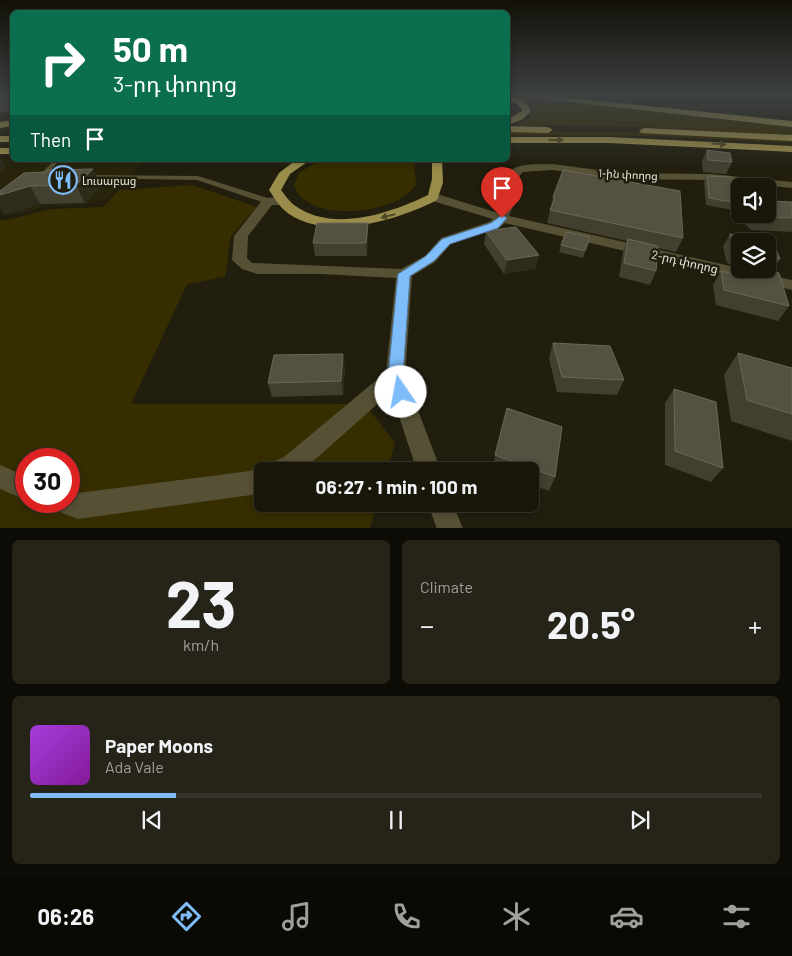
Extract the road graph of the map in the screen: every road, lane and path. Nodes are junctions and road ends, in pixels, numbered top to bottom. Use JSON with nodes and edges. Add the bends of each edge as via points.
{"nodes":[{"id":1,"x":752,"y":120,"type":"edge"},
{"id":2,"x":792,"y":124,"type":"edge"},
{"id":3,"x":510,"y":129,"type":"edge"},
{"id":4,"x":792,"y":138,"type":"edge"},
{"id":5,"x":510,"y":140,"type":"edge"},
{"id":6,"x":792,"y":148,"type":"edge"},
{"id":7,"x":55,"y":162,"type":"edge"},
{"id":8,"x":301,"y":162,"type":"edge"},
{"id":9,"x":437,"y":162,"type":"edge"},
{"id":10,"x":42,"y":176,"type":"junction"},
{"id":11,"x":52,"y":176,"type":"edge"},
{"id":12,"x":81,"y":177,"type":"edge"},
{"id":13,"x":34,"y":179,"type":"edge"},
{"id":14,"x":792,"y":185,"type":"edge"},
{"id":15,"x":433,"y":197,"type":"junction"},
{"id":16,"x":275,"y":201,"type":"junction"},
{"id":17,"x":502,"y":218,"type":"junction"},
{"id":18,"x":404,"y":274,"type":"junction"},
{"id":19,"x":792,"y":286,"type":"edge"},
{"id":20,"x":395,"y":376,"type":"junction"},
{"id":21,"x":295,"y":462,"type":"edge"},
{"id":22,"x":426,"y":462,"type":"edge"},
{"id":23,"x":0,"y":477,"type":"edge"},
{"id":24,"x":254,"y":482,"type":"edge"},
{"id":25,"x":15,"y":483,"type":"edge"},
{"id":26,"x":80,"y":506,"type":"edge"},
{"id":27,"x":443,"y":512,"type":"edge"},
{"id":28,"x":450,"y":528,"type":"edge"}],
"edges":[{"from":1,"to":2,"type":"highway"},
{"from":3,"to":4,"type":"highway","via":[[696,132]]},
{"from":5,"to":6,"type":"highway","one_way":true,"via":[[609,140]]},
{"from":7,"to":10,"type":"lane"},
{"from":8,"to":16,"type":"highway","via":[[279,180]]},
{"from":9,"to":15,"type":"highway","via":[[438,186]]},
{"from":10,"to":11,"type":"lane"},
{"from":10,"to":13,"type":"lane"},
{"from":12,"to":16,"type":"lane","via":[[198,178]]},
{"from":14,"to":17,"type":"street","name":"1-ին փողոց","via":[[711,177],[621,176],[552,167],[520,169],[510,180],[510,200]]},
{"from":15,"to":16,"type":"highway","one_way":true,"via":[[384,218],[350,222],[312,218]]},
{"from":15,"to":17,"type":"street","name":"2-րդ փողոց"},
{"from":16,"to":18,"type":"street","via":[[241,236],[239,260],[247,266]]},
{"from":17,"to":18,"type":"street","via":[[494,226],[446,241],[430,259]]},
{"from":17,"to":19,"type":"street","name":"2-րդ փողոց"},
{"from":18,"to":20,"type":"street"},
{"from":20,"to":21,"type":"street"},
{"from":20,"to":22,"type":"street"},
{"from":23,"to":25,"type":"street"},
{"from":24,"to":26,"type":"street"},
{"from":27,"to":28,"type":"street"}]}
